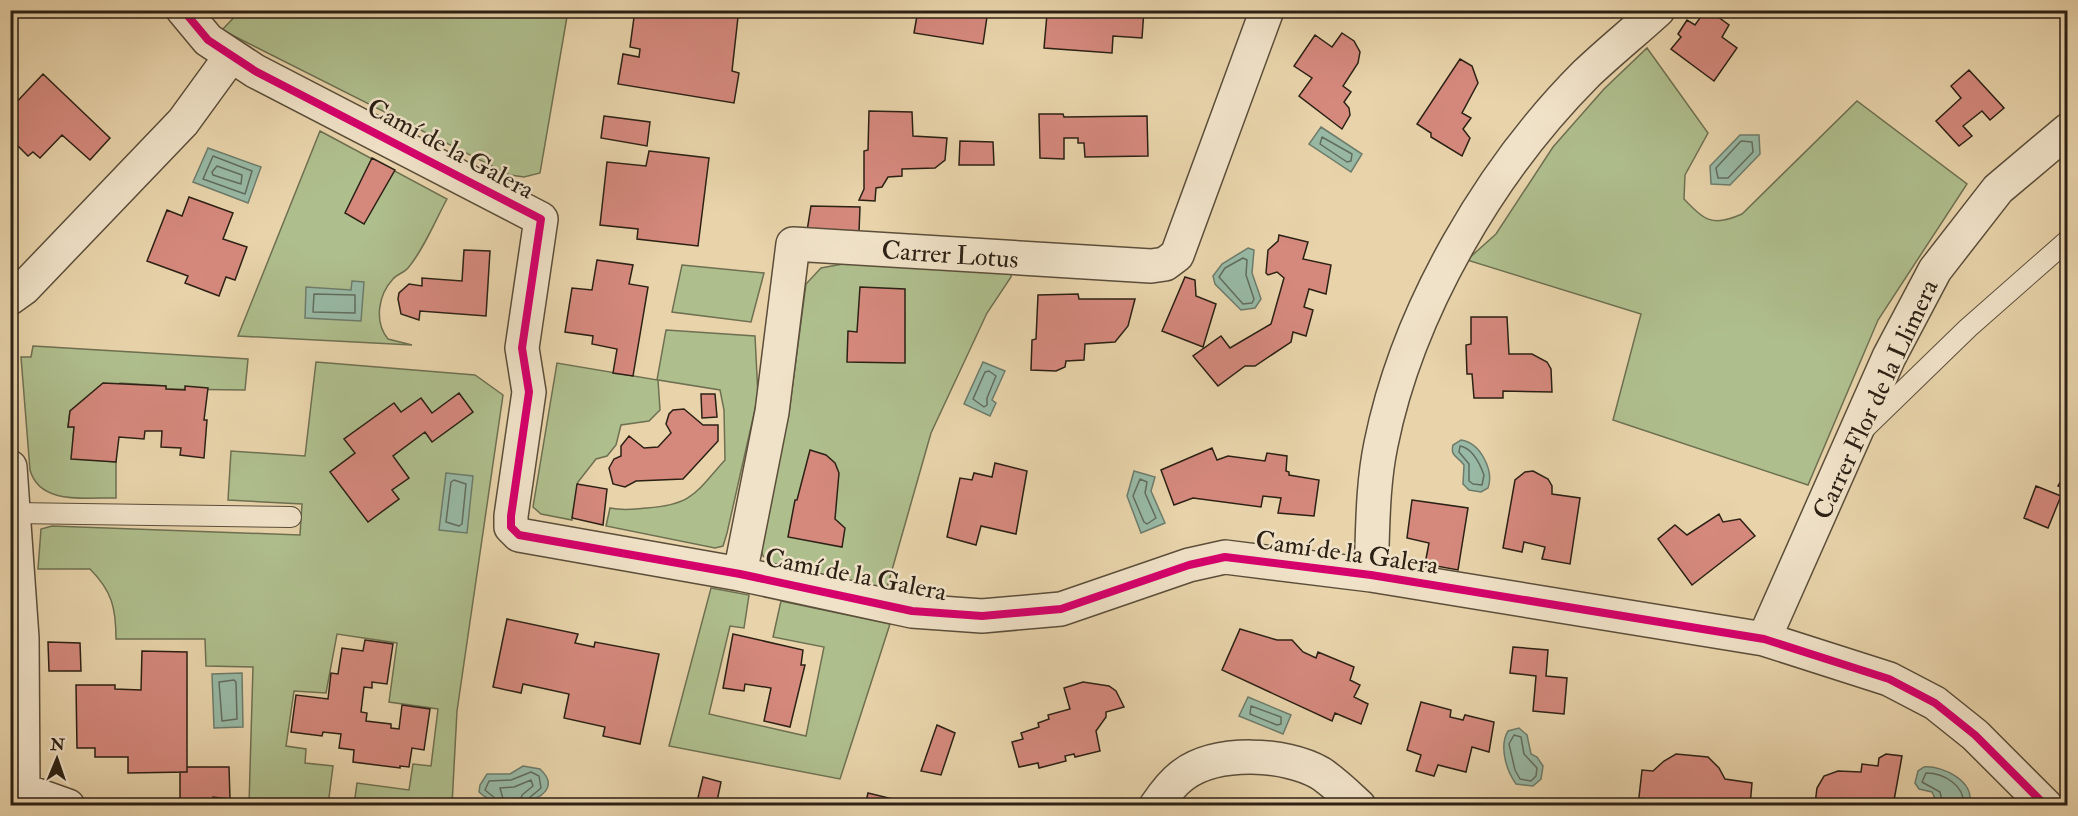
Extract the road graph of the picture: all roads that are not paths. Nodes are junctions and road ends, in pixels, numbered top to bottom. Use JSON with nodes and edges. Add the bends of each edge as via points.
{"nodes":[{"id":1,"x":183,"y":10,"type":"edge"},
{"id":2,"x":1267,"y":10,"type":"edge"},
{"id":3,"x":1658,"y":10,"type":"edge"},
{"id":4,"x":231,"y":56,"type":"junction"},
{"id":5,"x":2067,"y":130,"type":"edge"},
{"id":6,"x":2067,"y":240,"type":"edge"},
{"id":7,"x":10,"y":298,"type":"edge"},
{"id":8,"x":1854,"y":438,"type":"junction"},
{"id":9,"x":10,"y":467,"type":"edge"},
{"id":10,"x":13,"y":513,"type":"junction"},
{"id":11,"x":291,"y":517,"type":"dead end"},
{"id":12,"x":740,"y":573,"type":"junction"},
{"id":13,"x":1371,"y":575,"type":"junction"},
{"id":14,"x":1764,"y":639,"type":"junction"},
{"id":15,"x":21,"y":798,"type":"edge"},
{"id":16,"x":68,"y":806,"type":"edge"},
{"id":17,"x":1156,"y":806,"type":"edge"},
{"id":18,"x":1359,"y":806,"type":"edge"},
{"id":19,"x":2046,"y":806,"type":"edge"}],
"edges":[{"from":1,"to":4,"type":"street","via":[[208,40]]},
{"from":2,"to":12,"type":"street","name":"Carrer Lotus","via":[[1177,255],[1165,264],[793,244],[772,412]]},
{"from":3,"to":13,"type":"street","via":[[1587,74],[1540,126],[1482,203],[1459,244],[1421,322],[1389,409],[1376,469]]},
{"from":4,"to":7,"type":"street","via":[[183,122]]},
{"from":4,"to":12,"type":"street","name":"Camí de la Galera","via":[[541,219],[522,348],[529,392],[511,516],[511,527],[519,536]]},
{"from":5,"to":8,"type":"street","name":"Carrer Flor de la Llimera","via":[[1998,189],[1935,270],[1889,357]]},
{"from":6,"to":8,"type":"lane"},
{"from":8,"to":14,"type":"street","name":"Carrer Flor de la Llimera"},
{"from":9,"to":10,"type":"street"},
{"from":10,"to":11,"type":"lane"},
{"from":10,"to":15,"type":"street","via":[[22,638]]},
{"from":12,"to":13,"type":"street","name":"Camí de la Galera","via":[[912,611],[982,616],[1061,609],[1210,559],[1239,558]]},
{"from":13,"to":14,"type":"street","name":"Camí de la Galera"},
{"from":14,"to":19,"type":"street","name":"Camí de la Galera","via":[[1889,680],[1935,703],[1975,735]]},
{"from":15,"to":16,"type":"street"},
{"from":17,"to":18,"type":"street","via":[[1169,788],[1196,768],[1260,757],[1281,758],[1319,773]]}]}
